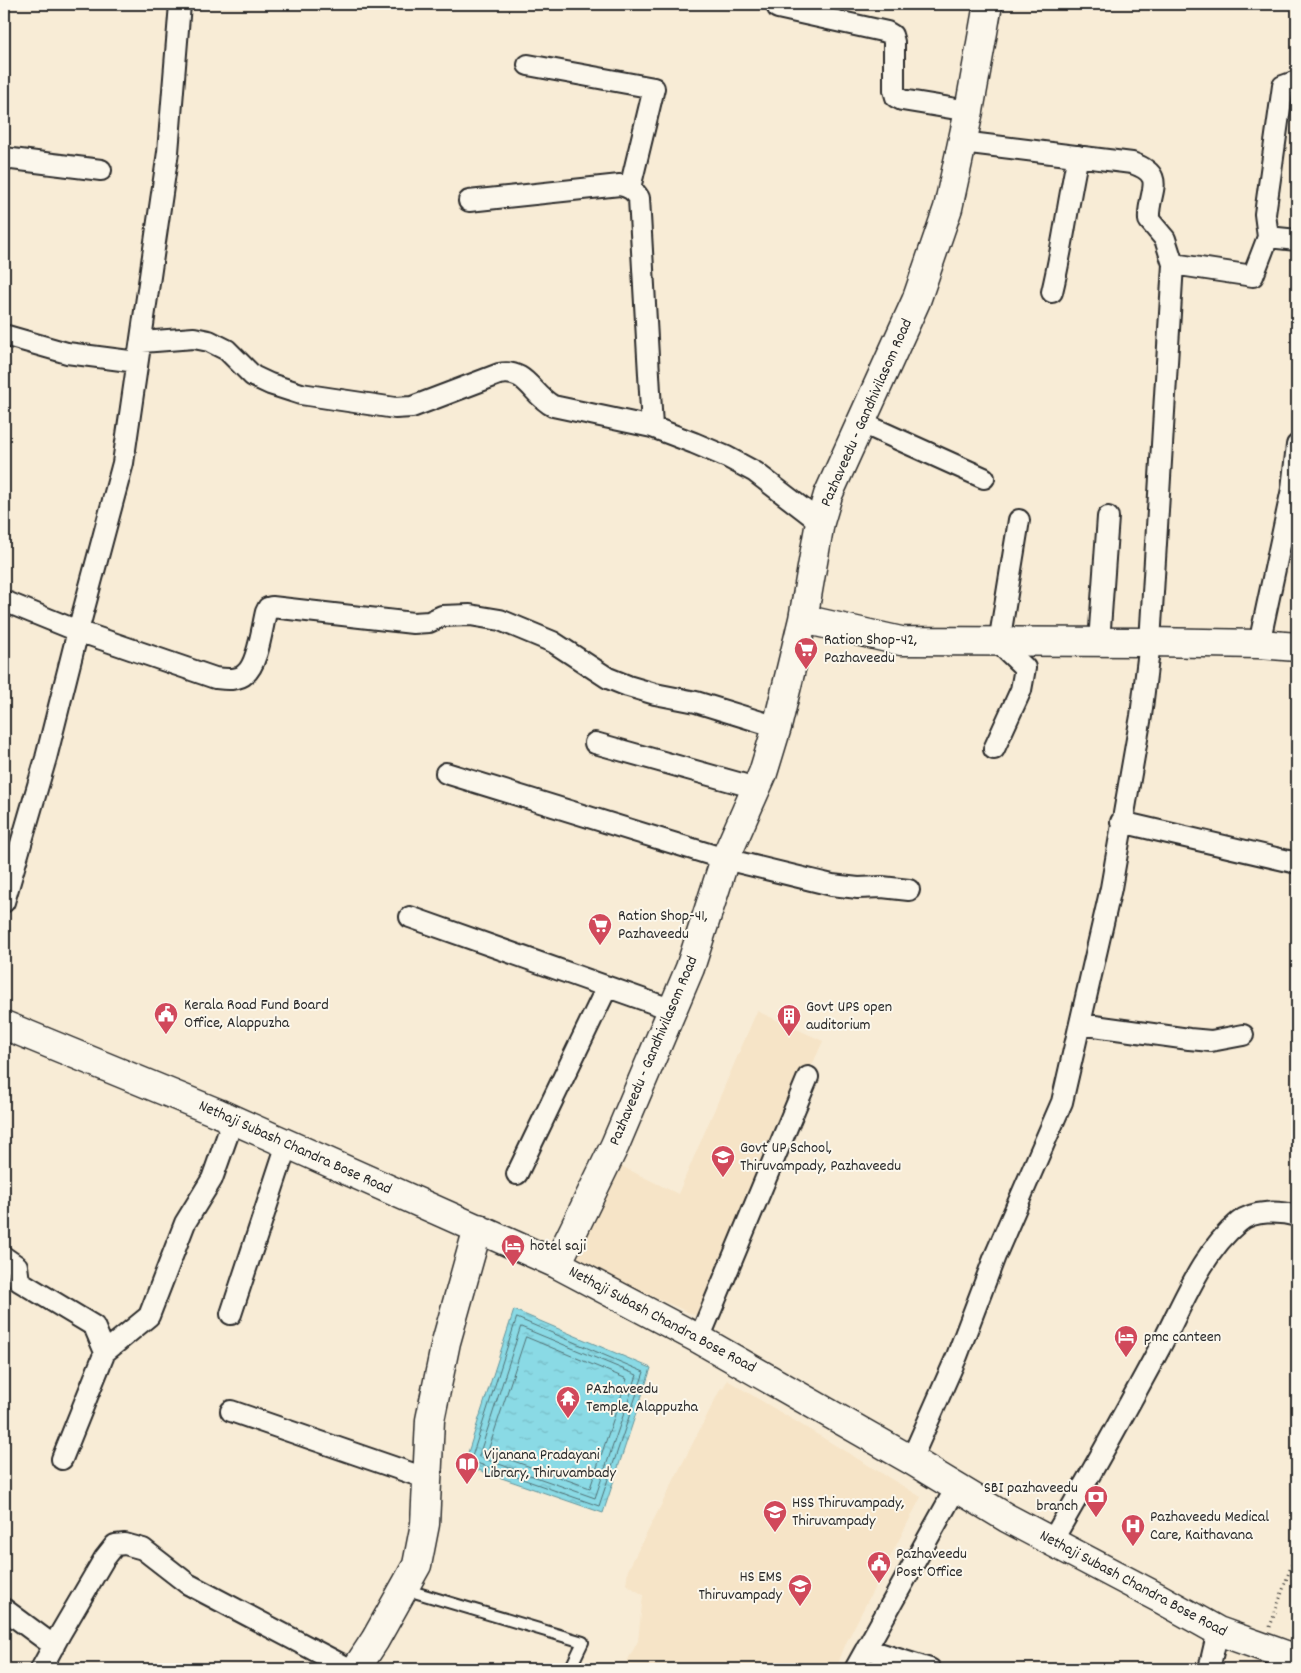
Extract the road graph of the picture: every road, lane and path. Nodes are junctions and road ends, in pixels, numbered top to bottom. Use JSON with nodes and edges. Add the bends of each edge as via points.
{"nodes":[{"id":1,"x":180,"y":4,"type":"edge"},
{"id":2,"x":988,"y":4,"type":"edge"},
{"id":3,"x":778,"y":8,"type":"dead end"},
{"id":4,"x":528,"y":65,"type":"dead end"},
{"id":5,"x":1297,"y":81,"type":"edge"},
{"id":6,"x":969,"y":111,"type":"junction"},
{"id":7,"x":962,"y":142,"type":"junction"},
{"id":8,"x":1078,"y":156,"type":"junction"},
{"id":9,"x":4,"y":158,"type":"edge"},
{"id":10,"x":101,"y":170,"type":"dead end"},
{"id":11,"x":630,"y":188,"type":"junction"},
{"id":12,"x":470,"y":200,"type":"dead end"},
{"id":13,"x":1268,"y":237,"type":"junction"},
{"id":14,"x":1297,"y":240,"type":"edge"},
{"id":15,"x":1173,"y":264,"type":"junction"},
{"id":16,"x":1052,"y":292,"type":"dead end"},
{"id":17,"x":4,"y":335,"type":"edge"},
{"id":18,"x":142,"y":342,"type":"junction"},
{"id":19,"x":137,"y":362,"type":"junction"},
{"id":20,"x":862,"y":423,"type":"junction"},
{"id":21,"x":652,"y":427,"type":"junction"},
{"id":22,"x":1297,"y":445,"type":"edge"},
{"id":23,"x":984,"y":478,"type":"dead end"},
{"id":24,"x":1108,"y":516,"type":"dead end"},
{"id":25,"x":1019,"y":520,"type":"dead end"},
{"id":26,"x":820,"y":522,"type":"junction"},
{"id":27,"x":4,"y":601,"type":"edge"},
{"id":28,"x":803,"y":619,"type":"junction"},
{"id":29,"x":78,"y":631,"type":"junction"},
{"id":30,"x":1099,"y":642,"type":"junction"},
{"id":31,"x":1150,"y":642,"type":"junction"},
{"id":32,"x":1000,"y":643,"type":"junction"},
{"id":33,"x":1259,"y":644,"type":"junction"},
{"id":34,"x":1297,"y":647,"type":"edge"},
{"id":35,"x":777,"y":727,"type":"junction"},
{"id":36,"x":595,"y":743,"type":"dead end"},
{"id":37,"x":994,"y":749,"type":"dead end"},
{"id":38,"x":446,"y":773,"type":"dead end"},
{"id":39,"x":756,"y":788,"type":"junction"},
{"id":40,"x":1121,"y":822,"type":"junction"},
{"id":41,"x":725,"y":859,"type":"junction"},
{"id":42,"x":1297,"y":863,"type":"edge"},
{"id":43,"x":909,"y":890,"type":"dead end"},
{"id":44,"x":4,"y":902,"type":"edge"},
{"id":45,"x":410,"y":917,"type":"dead end"},
{"id":46,"x":607,"y":986,"type":"junction"},
{"id":47,"x":673,"y":1010,"type":"junction"},
{"id":48,"x":1080,"y":1024,"type":"junction"},
{"id":49,"x":4,"y":1025,"type":"edge"},
{"id":50,"x":1243,"y":1036,"type":"dead end"},
{"id":51,"x":808,"y":1077,"type":"dead end"},
{"id":52,"x":233,"y":1120,"type":"junction"},
{"id":53,"x":287,"y":1144,"type":"junction"},
{"id":54,"x":517,"y":1174,"type":"dead end"},
{"id":55,"x":1297,"y":1216,"type":"edge"},
{"id":56,"x":478,"y":1228,"type":"junction"},
{"id":57,"x":4,"y":1257,"type":"edge"},
{"id":58,"x":557,"y":1264,"type":"junction"},
{"id":59,"x":231,"y":1314,"type":"dead end"},
{"id":60,"x":699,"y":1339,"type":"junction"},
{"id":61,"x":105,"y":1352,"type":"junction"},
{"id":62,"x":230,"y":1412,"type":"dead end"},
{"id":63,"x":62,"y":1460,"type":"dead end"},
{"id":64,"x":911,"y":1460,"type":"junction"},
{"id":65,"x":428,"y":1479,"type":"junction"},
{"id":66,"x":956,"y":1488,"type":"junction"},
{"id":67,"x":1052,"y":1541,"type":"junction"},
{"id":68,"x":1297,"y":1549,"type":"edge"},
{"id":69,"x":404,"y":1589,"type":"junction"},
{"id":70,"x":4,"y":1609,"type":"edge"},
{"id":71,"x":1218,"y":1631,"type":"junction"},
{"id":72,"x":54,"y":1646,"type":"junction"},
{"id":73,"x":1263,"y":1646,"type":"junction"},
{"id":74,"x":866,"y":1649,"type":"junction"},
{"id":75,"x":1297,"y":1658,"type":"edge"},
{"id":76,"x":41,"y":1669,"type":"edge"},
{"id":77,"x":350,"y":1669,"type":"edge"},
{"id":78,"x":356,"y":1669,"type":"edge"},
{"id":79,"x":570,"y":1669,"type":"edge"},
{"id":80,"x":855,"y":1669,"type":"edge"},
{"id":81,"x":930,"y":1669,"type":"edge"},
{"id":82,"x":1209,"y":1669,"type":"edge"}],
"edges":[{"from":1,"to":18,"type":"street","via":[[168,152]]},
{"from":2,"to":6,"type":"main road","name":"Pazhaveedu - Gandhivilasom Road"},
{"from":3,"to":6,"type":"street","via":[[887,32],[894,42],[896,96],[902,100]]},
{"from":4,"to":11,"type":"street","via":[[654,88]]},
{"from":5,"to":13,"type":"street","via":[[1283,86],[1265,214]]},
{"from":6,"to":7,"type":"main road","name":"Pazhaveedu - Gandhivilasom Road"},
{"from":7,"to":8,"type":"street"},
{"from":7,"to":20,"type":"main road","name":"Pazhaveedu - Gandhivilasom Road","via":[[948,208],[916,301]]},
{"from":8,"to":15,"type":"street","via":[[1132,163],[1152,175],[1148,220],[1165,239]]},
{"from":8,"to":16,"type":"street"},
{"from":9,"to":10,"type":"street"},
{"from":11,"to":12,"type":"street","via":[[620,185]]},
{"from":11,"to":21,"type":"street","via":[[638,198]]},
{"from":13,"to":14,"type":"street"},
{"from":13,"to":15,"type":"street","via":[[1253,276]]},
{"from":15,"to":31,"type":"street"},
{"from":17,"to":19,"type":"street","via":[[66,353]]},
{"from":18,"to":19,"type":"street"},
{"from":18,"to":21,"type":"street","via":[[194,338],[209,341],[227,350],[253,376],[270,384],[302,394],[395,408],[412,407],[498,374],[513,372],[553,406]]},
{"from":19,"to":29,"type":"street","via":[[123,463]]},
{"from":20,"to":23,"type":"street"},
{"from":20,"to":26,"type":"main road","name":"Pazhaveedu - Gandhivilasom Road","via":[[828,496]]},
{"from":21,"to":26,"type":"street","via":[[754,472]]},
{"from":22,"to":33,"type":"street","via":[[1292,489]]},
{"from":24,"to":30,"type":"street"},
{"from":25,"to":32,"type":"street"},
{"from":26,"to":28,"type":"main road","name":"Pazhaveedu - Gandhivilasom Road"},
{"from":27,"to":29,"type":"street"},
{"from":28,"to":32,"type":"main road","via":[[901,641]]},
{"from":28,"to":35,"type":"main road","name":"Pazhaveedu - Gandhivilasom Road"},
{"from":29,"to":35,"type":"street","via":[[215,678],[229,679],[244,676],[252,666],[266,612],[272,606],[414,623],[429,622],[442,616],[470,615],[500,620],[553,642],[608,678],[628,686],[696,702]]},
{"from":29,"to":44,"type":"street","via":[[46,758]]},
{"from":30,"to":31,"type":"main road"},
{"from":30,"to":32,"type":"main road"},
{"from":31,"to":33,"type":"main road"},
{"from":31,"to":40,"type":"street","via":[[1141,716]]},
{"from":32,"to":37,"type":"street","via":[[1025,668],[1021,690]]},
{"from":33,"to":34,"type":"main road"},
{"from":35,"to":39,"type":"main road","name":"Pazhaveedu - Gandhivilasom Road"},
{"from":36,"to":39,"type":"street"},
{"from":38,"to":41,"type":"street"},
{"from":39,"to":41,"type":"main road","name":"Pazhaveedu - Gandhivilasom Road"},
{"from":40,"to":42,"type":"street"},
{"from":40,"to":48,"type":"street"},
{"from":41,"to":43,"type":"street","via":[[832,885]]},
{"from":41,"to":47,"type":"main road","name":"Pazhaveedu - Gandhivilasom Road"},
{"from":45,"to":46,"type":"street"},
{"from":46,"to":47,"type":"street"},
{"from":46,"to":54,"type":"street"},
{"from":47,"to":58,"type":"main road","name":"Pazhaveedu - Gandhivilasom Road","via":[[615,1145]]},
{"from":48,"to":50,"type":"street","via":[[1211,1041]]},
{"from":48,"to":64,"type":"street","via":[[1062,1102]]},
{"from":49,"to":52,"type":"main road","name":"Nethaji Subash Chandra Bose Road"},
{"from":51,"to":60,"type":"street"},
{"from":52,"to":53,"type":"main road","name":"Nethaji Subash Chandra Bose Road"},
{"from":52,"to":61,"type":"street","via":[[212,1179],[185,1222],[149,1316]]},
{"from":53,"to":56,"type":"main road","name":"Nethaji Subash Chandra Bose Road"},
{"from":53,"to":59,"type":"street"},
{"from":55,"to":67,"type":"street","via":[[1287,1213],[1253,1214],[1240,1220],[1217,1243]]},
{"from":56,"to":58,"type":"main road","name":"Nethaji Subash Chandra Bose Road"},
{"from":56,"to":65,"type":"main road","via":[[446,1342],[430,1420]]},
{"from":57,"to":61,"type":"street","via":[[17,1266],[19,1281],[94,1326]]},
{"from":58,"to":60,"type":"main road","name":"Nethaji Subash Chandra Bose Road"},
{"from":60,"to":64,"type":"main road","name":"Nethaji Subash Chandra Bose Road"},
{"from":61,"to":63,"type":"street"},
{"from":62,"to":65,"type":"street"},
{"from":64,"to":66,"type":"main road","name":"Nethaji Subash Chandra Bose Road"},
{"from":65,"to":69,"type":"main road","via":[[425,1524],[417,1566]]},
{"from":66,"to":67,"type":"main road","name":"Nethaji Subash Chandra Bose Road"},
{"from":66,"to":74,"type":"street"},
{"from":67,"to":71,"type":"main road","name":"Nethaji Subash Chandra Bose Road"},
{"from":68,"to":73,"type":"path"},
{"from":69,"to":78,"type":"main road"},
{"from":69,"to":79,"type":"lane","via":[[583,1642]]},
{"from":70,"to":72,"type":"street"},
{"from":71,"to":73,"type":"main road","name":"Nethaji Subash Chandra Bose Road"},
{"from":71,"to":82,"type":"street"},
{"from":72,"to":76,"type":"street"},
{"from":72,"to":77,"type":"street","via":[[104,1559],[115,1546],[125,1544],[143,1549],[188,1584]]},
{"from":73,"to":75,"type":"main road","name":"Nethaji Subash Chandra Bose Road"},
{"from":74,"to":80,"type":"street"},
{"from":74,"to":81,"type":"street"}]}
